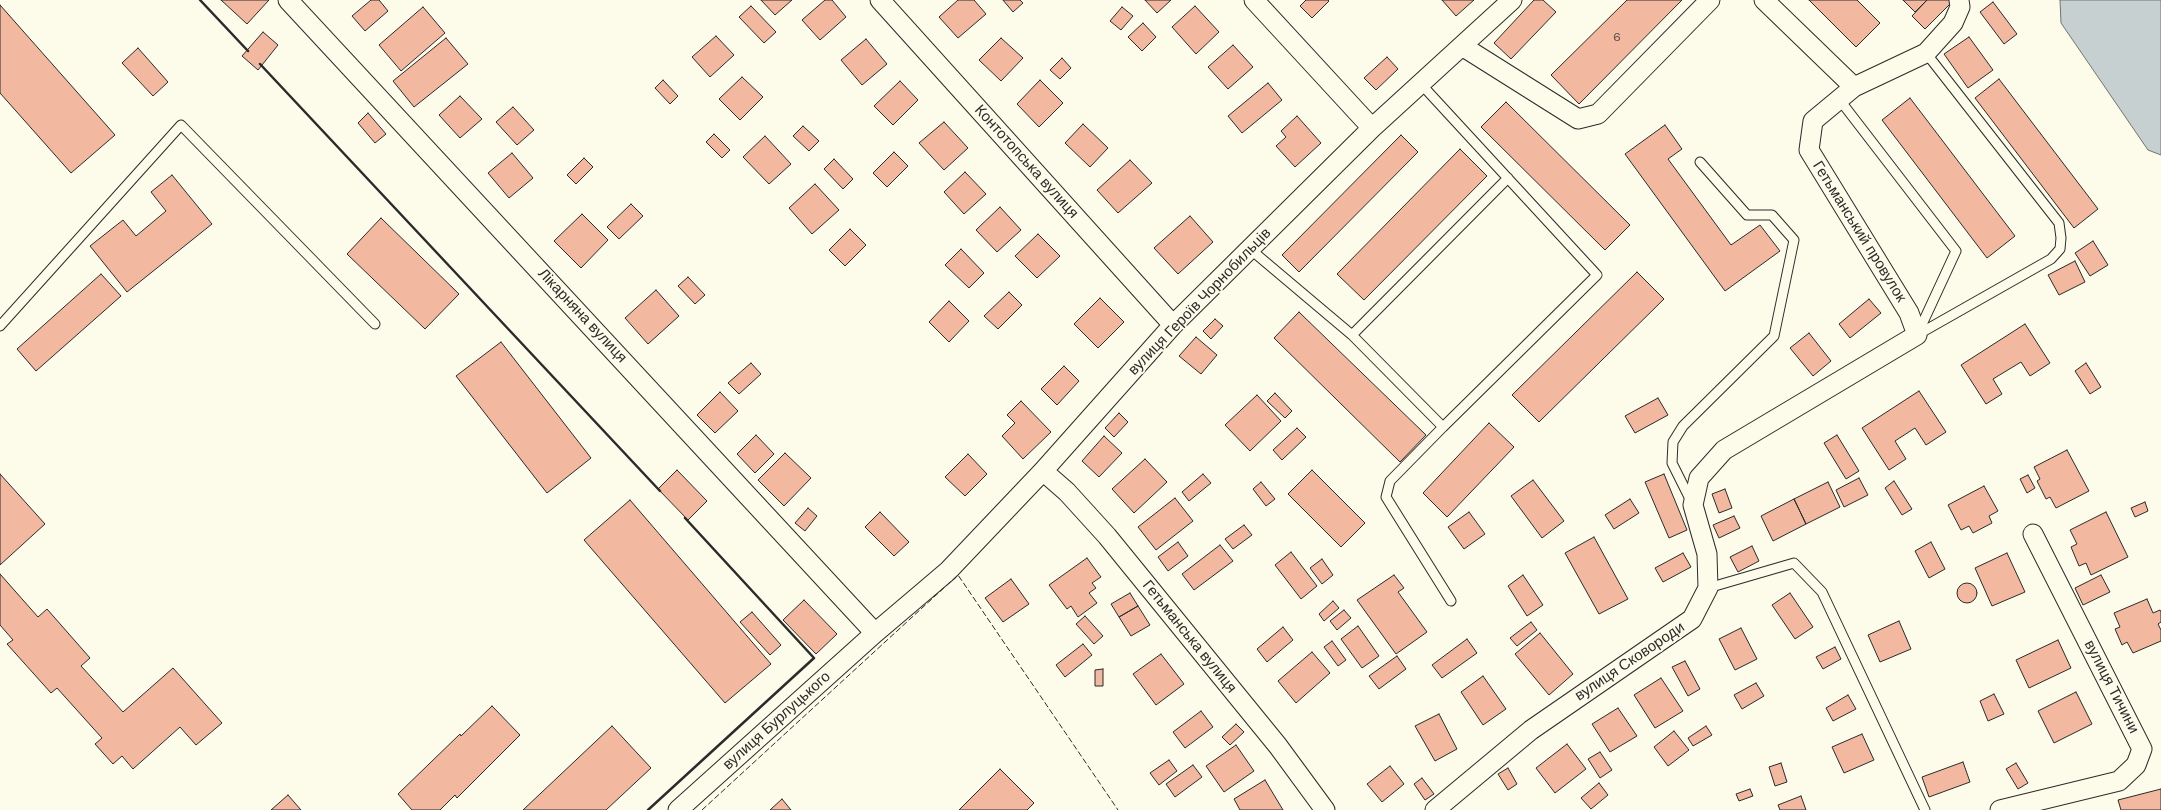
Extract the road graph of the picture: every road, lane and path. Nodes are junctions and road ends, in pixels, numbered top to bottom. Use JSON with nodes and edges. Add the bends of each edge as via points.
{"nodes":[{"id":1,"x":288,"y":0,"type":"edge"},
{"id":2,"x":880,"y":0,"type":"edge"},
{"id":3,"x":1254,"y":0,"type":"edge"},
{"id":4,"x":1512,"y":0,"type":"edge"},
{"id":5,"x":1710,"y":0,"type":"edge"},
{"id":6,"x":1764,"y":0,"type":"edge"},
{"id":7,"x":1959,"y":0,"type":"edge"},
{"id":8,"x":1462,"y":46,"type":"junction"},
{"id":9,"x":1926,"y":53,"type":"junction"},
{"id":10,"x":1421,"y":84,"type":"junction"},
{"id":11,"x":1846,"y":93,"type":"junction"},
{"id":12,"x":1372,"y":128,"type":"junction"},
{"id":13,"x":1700,"y":162,"type":"dead end"},
{"id":14,"x":1508,"y":178,"type":"junction"},
{"id":15,"x":1250,"y":249,"type":"junction"},
{"id":16,"x":375,"y":324,"type":"dead end"},
{"id":17,"x":1173,"y":325,"type":"junction"},
{"id":18,"x":0,"y":326,"type":"edge"},
{"id":19,"x":1352,"y":334,"type":"junction"},
{"id":20,"x":1917,"y":335,"type":"junction"},
{"id":21,"x":1443,"y":427,"type":"junction"},
{"id":22,"x":1043,"y":471,"type":"junction"},
{"id":23,"x":1693,"y":506,"type":"junction"},
{"id":24,"x":2033,"y":534,"type":"dead end"},
{"id":25,"x":1708,"y":588,"type":"junction"},
{"id":26,"x":1451,"y":601,"type":"dead end"},
{"id":27,"x":875,"y":632,"type":"junction"},
{"id":28,"x":678,"y":810,"type":"edge"},
{"id":29,"x":1325,"y":810,"type":"edge"},
{"id":30,"x":1435,"y":810,"type":"edge"},
{"id":31,"x":1924,"y":810,"type":"edge"},
{"id":32,"x":2000,"y":810,"type":"edge"}],
"edges":[{"from":1,"to":27,"type":"street","name":"Лікарняна вулиця"},
{"from":2,"to":17,"type":"street","name":"Контотопська вулиця"},
{"from":3,"to":12,"type":"street"},
{"from":4,"to":8,"type":"street","name":"вулиця Героїв Чорнобильців"},
{"from":5,"to":8,"type":"street","via":[[1598,114],[1578,119]]},
{"from":6,"to":11,"type":"street"},
{"from":7,"to":9,"type":"street","name":"Гетьманський провулок","via":[[1960,7],[1953,23]]},
{"from":8,"to":10,"type":"street","name":"вулиця Героїв Чорнобильців"},
{"from":9,"to":11,"type":"street","name":"Гетьманський провулок"},
{"from":9,"to":20,"type":"lane","via":[[2059,223],[2061,238],[2060,248],[2051,259]]},
{"from":10,"to":12,"type":"street","name":"вулиця Героїв Чорнобильців"},
{"from":10,"to":14,"type":"lane"},
{"from":11,"to":20,"type":"lane","via":[[1956,251]]},
{"from":11,"to":20,"type":"street","name":"Гетьманський провулок","via":[[1813,121],[1809,150],[1909,313]]},
{"from":12,"to":15,"type":"street","name":"вулиця Героїв Чорнобильців"},
{"from":13,"to":23,"type":"lane","via":[[1747,215],[1772,215],[1794,240],[1774,336],[1683,426],[1673,442],[1672,463]]},
{"from":14,"to":19,"type":"lane"},
{"from":14,"to":21,"type":"lane","via":[[1597,275]]},
{"from":15,"to":17,"type":"street","name":"вулиця Героїв Чорнобильців"},
{"from":15,"to":19,"type":"lane"},
{"from":16,"to":18,"type":"lane","via":[[181,125]]},
{"from":17,"to":22,"type":"street","name":"вулиця Героїв Чорнобильців"},
{"from":19,"to":21,"type":"lane"},
{"from":20,"to":23,"type":"street","name":"вулиця Сковороди","via":[[1724,450],[1699,478]]},
{"from":21,"to":26,"type":"lane","via":[[1390,481],[1386,497]]},
{"from":22,"to":27,"type":"street","name":"вулиця Героїв Чорнобильців","via":[[948,571]]},
{"from":22,"to":29,"type":"street","name":"Гетьманська вулиця","via":[[1107,536],[1278,746]]},
{"from":23,"to":25,"type":"street","name":"вулиця Сковороди","via":[[1707,554]]},
{"from":24,"to":32,"type":"street","name":"вулиця Тичини","via":[[2142,749],[2136,765],[2119,781]]},
{"from":25,"to":30,"type":"street","name":"вулиця Сковороди","via":[[1692,620],[1531,730]]},
{"from":25,"to":31,"type":"lane","via":[[1794,563],[1822,592]]},
{"from":27,"to":28,"type":"street","name":"вулиця Бурлуцького"}]}
